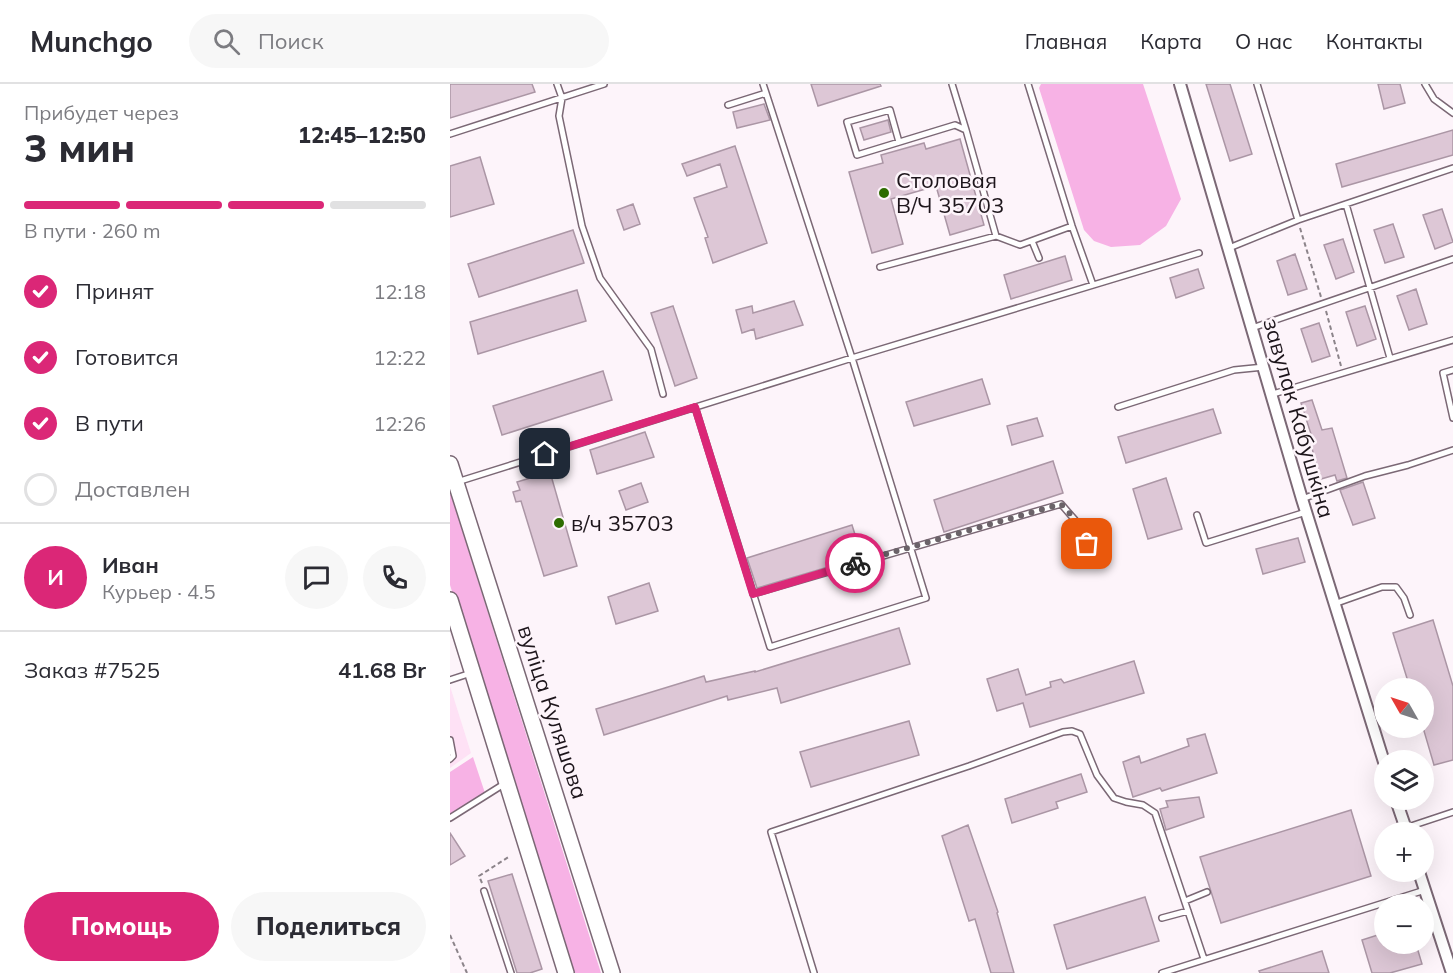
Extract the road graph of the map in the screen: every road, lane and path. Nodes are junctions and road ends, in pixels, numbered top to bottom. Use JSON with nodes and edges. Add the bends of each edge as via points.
{"nodes":[{"id":1,"x":557,"y":84,"type":"edge"},
{"id":2,"x":604,"y":84,"type":"edge"},
{"id":3,"x":764,"y":84,"type":"edge"},
{"id":4,"x":952,"y":84,"type":"edge"},
{"id":5,"x":1028,"y":84,"type":"edge"},
{"id":6,"x":1180,"y":84,"type":"edge"},
{"id":7,"x":1257,"y":84,"type":"edge"},
{"id":8,"x":1425,"y":84,"type":"edge"},
{"id":9,"x":766,"y":93,"type":"junction"},
{"id":10,"x":561,"y":98,"type":"junction"},
{"id":11,"x":728,"y":105,"type":"dead end"},
{"id":12,"x":1453,"y":113,"type":"edge"},
{"id":13,"x":966,"y":130,"type":"junction"},
{"id":14,"x":450,"y":134,"type":"edge"},
{"id":15,"x":899,"y":142,"type":"junction"},
{"id":16,"x":1453,"y":168,"type":"edge"},
{"id":17,"x":1347,"y":204,"type":"junction"},
{"id":18,"x":1298,"y":220,"type":"junction"},
{"id":19,"x":1072,"y":226,"type":"junction"},
{"id":20,"x":996,"y":236,"type":"junction"},
{"id":21,"x":1032,"y":241,"type":"junction"},
{"id":22,"x":1229,"y":248,"type":"junction"},
{"id":23,"x":1199,"y":253,"type":"dead end"},
{"id":24,"x":1038,"y":258,"type":"dead end"},
{"id":25,"x":1453,"y":259,"type":"edge"},
{"id":26,"x":880,"y":267,"type":"dead end"},
{"id":27,"x":1093,"y":285,"type":"junction"},
{"id":28,"x":1369,"y":287,"type":"junction"},
{"id":29,"x":1252,"y":328,"type":"junction"},
{"id":30,"x":1453,"y":340,"type":"edge"},
{"id":31,"x":852,"y":358,"type":"junction"},
{"id":32,"x":1390,"y":358,"type":"junction"},
{"id":33,"x":1264,"y":367,"type":"junction"},
{"id":34,"x":1453,"y":370,"type":"edge"},
{"id":35,"x":663,"y":394,"type":"dead end"},
{"id":36,"x":1273,"y":394,"type":"junction"},
{"id":37,"x":695,"y":407,"type":"junction"},
{"id":38,"x":1118,"y":407,"type":"dead end"},
{"id":39,"x":1453,"y":418,"type":"edge"},
{"id":40,"x":1453,"y":450,"type":"edge"},
{"id":41,"x":450,"y":464,"type":"edge"},
{"id":42,"x":453,"y":483,"type":"edge"},
{"id":43,"x":1302,"y":499,"type":"junction"},
{"id":44,"x":1306,"y":512,"type":"junction"},
{"id":45,"x":1197,"y":516,"type":"dead end"},
{"id":46,"x":1087,"y":544,"type":"dead end"},
{"id":47,"x":911,"y":546,"type":"junction"},
{"id":48,"x":753,"y":594,"type":"junction"},
{"id":49,"x":450,"y":600,"type":"edge"},
{"id":50,"x":1334,"y":604,"type":"junction"},
{"id":51,"x":1410,"y":615,"type":"dead end"},
{"id":52,"x":473,"y":672,"type":"junction"},
{"id":53,"x":450,"y":680,"type":"edge"},
{"id":54,"x":450,"y":740,"type":"edge"},
{"id":55,"x":1380,"y":750,"type":"edge"},
{"id":56,"x":450,"y":759,"type":"edge"},
{"id":57,"x":507,"y":782,"type":"junction"},
{"id":58,"x":1453,"y":812,"type":"edge"},
{"id":59,"x":450,"y":818,"type":"edge"},
{"id":60,"x":1427,"y":822,"type":"edge"},
{"id":61,"x":510,"y":856,"type":"dead end"},
{"id":62,"x":1422,"y":882,"type":"edge"},
{"id":63,"x":1425,"y":890,"type":"junction"},
{"id":64,"x":484,"y":891,"type":"joint"},
{"id":65,"x":1207,"y":892,"type":"dead end"},
{"id":66,"x":1185,"y":901,"type":"junction"},
{"id":67,"x":1188,"y":911,"type":"junction"},
{"id":68,"x":1162,"y":918,"type":"dead end"},
{"id":69,"x":450,"y":934,"type":"edge"},
{"id":70,"x":1204,"y":959,"type":"junction"},
{"id":71,"x":467,"y":973,"type":"edge"},
{"id":72,"x":511,"y":973,"type":"edge"},
{"id":73,"x":566,"y":973,"type":"edge"},
{"id":74,"x":612,"y":973,"type":"edge"},
{"id":75,"x":814,"y":973,"type":"edge"},
{"id":76,"x":1162,"y":973,"type":"edge"},
{"id":77,"x":1452,"y":973,"type":"edge"}],
"edges":[{"from":1,"to":10,"type":"lane"},
{"from":2,"to":10,"type":"lane"},
{"from":3,"to":9,"type":"lane"},
{"from":4,"to":13,"type":"lane"},
{"from":5,"to":19,"type":"lane"},
{"from":6,"to":22,"type":"street","name":"завулак Кабушкіна"},
{"from":7,"to":18,"type":"lane"},
{"from":8,"to":12,"type":"lane","via":[[1434,99]]},
{"from":9,"to":11,"type":"lane"},
{"from":9,"to":31,"type":"lane"},
{"from":10,"to":14,"type":"lane"},
{"from":10,"to":35,"type":"lane","via":[[559,117],[582,226],[600,278],[651,349]]},
{"from":13,"to":15,"type":"lane","via":[[955,125]]},
{"from":13,"to":20,"type":"lane"},
{"from":15,"to":15,"type":"lane","via":[[890,110],[847,122],[857,155]]},
{"from":16,"to":17,"type":"lane"},
{"from":17,"to":18,"type":"lane"},
{"from":17,"to":28,"type":"lane"},
{"from":18,"to":22,"type":"lane"},
{"from":19,"to":21,"type":"lane"},
{"from":19,"to":27,"type":"lane"},
{"from":20,"to":21,"type":"lane","via":[[1020,245]]},
{"from":20,"to":26,"type":"lane"},
{"from":21,"to":24,"type":"lane"},
{"from":22,"to":29,"type":"street","name":"завулак Кабушкіна"},
{"from":23,"to":27,"type":"lane"},
{"from":25,"to":28,"type":"lane"},
{"from":27,"to":31,"type":"lane"},
{"from":28,"to":29,"type":"lane"},
{"from":28,"to":32,"type":"lane"},
{"from":29,"to":33,"type":"street","name":"завулак Кабушкіна"},
{"from":30,"to":32,"type":"lane"},
{"from":31,"to":37,"type":"lane"},
{"from":31,"to":47,"type":"lane"},
{"from":32,"to":36,"type":"lane"},
{"from":33,"to":36,"type":"street","name":"завулак Кабушкіна"},
{"from":33,"to":38,"type":"lane","via":[[1234,370]]},
{"from":34,"to":39,"type":"lane","via":[[1443,373]]},
{"from":36,"to":43,"type":"street","name":"завулак Кабушкіна"},
{"from":37,"to":42,"type":"lane"},
{"from":37,"to":48,"type":"lane"},
{"from":40,"to":43,"type":"lane"},
{"from":41,"to":42,"type":"main road","name":"вуліца Куляшова"},
{"from":42,"to":74,"type":"main road","name":"вуліца Куляшова"},
{"from":43,"to":44,"type":"street","name":"завулак Кабушкіна"},
{"from":44,"to":45,"type":"lane","via":[[1206,543]]},
{"from":44,"to":50,"type":"street","name":"завулак Кабушкіна"},
{"from":46,"to":47,"type":"lane","via":[[1076,520],[1061,504]]},
{"from":47,"to":48,"type":"lane"},
{"from":47,"to":48,"type":"lane","via":[[927,598],[770,647]]},
{"from":49,"to":52,"type":"main road"},
{"from":50,"to":51,"type":"lane","via":[[1382,587],[1396,587]]},
{"from":50,"to":55,"type":"street","name":"завулак Кабушкіна"},
{"from":52,"to":53,"type":"lane"},
{"from":52,"to":57,"type":"main road"},
{"from":54,"to":56,"type":"lane"},
{"from":57,"to":59,"type":"lane"},
{"from":57,"to":73,"type":"main road"},
{"from":58,"to":60,"type":"lane"},
{"from":61,"to":64,"type":"path","via":[[479,876]]},
{"from":62,"to":63,"type":"street"},
{"from":63,"to":70,"type":"lane"},
{"from":63,"to":77,"type":"street"},
{"from":64,"to":72,"type":"lane"},
{"from":65,"to":66,"type":"lane"},
{"from":66,"to":67,"type":"lane"},
{"from":66,"to":75,"type":"lane","via":[[1155,813],[1143,805],[1114,798],[1097,775],[1080,734],[1063,732],[771,832]]},
{"from":67,"to":68,"type":"lane"},
{"from":67,"to":70,"type":"lane"},
{"from":69,"to":71,"type":"path"},
{"from":70,"to":76,"type":"lane"}]}
